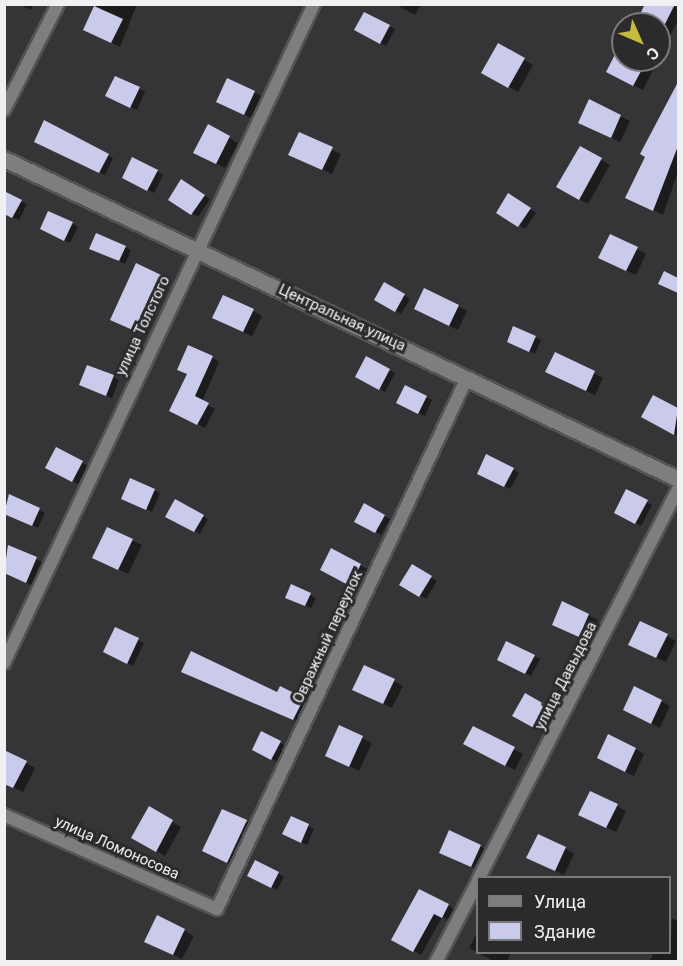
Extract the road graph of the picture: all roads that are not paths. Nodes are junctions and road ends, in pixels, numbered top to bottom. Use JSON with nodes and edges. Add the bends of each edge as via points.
{"nodes":[{"id":1,"x":58,"y":4,"type":"edge"},
{"id":2,"x":314,"y":4,"type":"edge"},
{"id":3,"x":4,"y":110,"type":"edge"},
{"id":4,"x":4,"y":159,"type":"edge"},
{"id":5,"x":195,"y":248,"type":"junction"},
{"id":6,"x":467,"y":378,"type":"junction"},
{"id":7,"x":678,"y":479,"type":"edge"},
{"id":8,"x":678,"y":489,"type":"edge"},
{"id":9,"x":4,"y":663,"type":"edge"},
{"id":10,"x":4,"y":815,"type":"edge"},
{"id":11,"x":480,"y":876,"type":"edge"},
{"id":12,"x":476,"y":883,"type":"edge"},
{"id":13,"x":217,"y":909,"type":"joint"},
{"id":14,"x":436,"y":962,"type":"edge"}],
"edges":[{"from":1,"to":3,"type":"street"},
{"from":2,"to":5,"type":"street","name":"улица Толстого"},
{"from":4,"to":5,"type":"street","name":"Центральная улица"},
{"from":5,"to":6,"type":"street","name":"Центральная улица"},
{"from":5,"to":9,"type":"street","name":"улица Толстого"},
{"from":6,"to":7,"type":"street","name":"Центральная улица"},
{"from":6,"to":13,"type":"street","name":"Овражный переулок"},
{"from":8,"to":11,"type":"street","name":"улица Давыдова"},
{"from":10,"to":13,"type":"street","name":"улица Ломоносова"},
{"from":12,"to":14,"type":"street","name":"улица Давыдова"}]}
